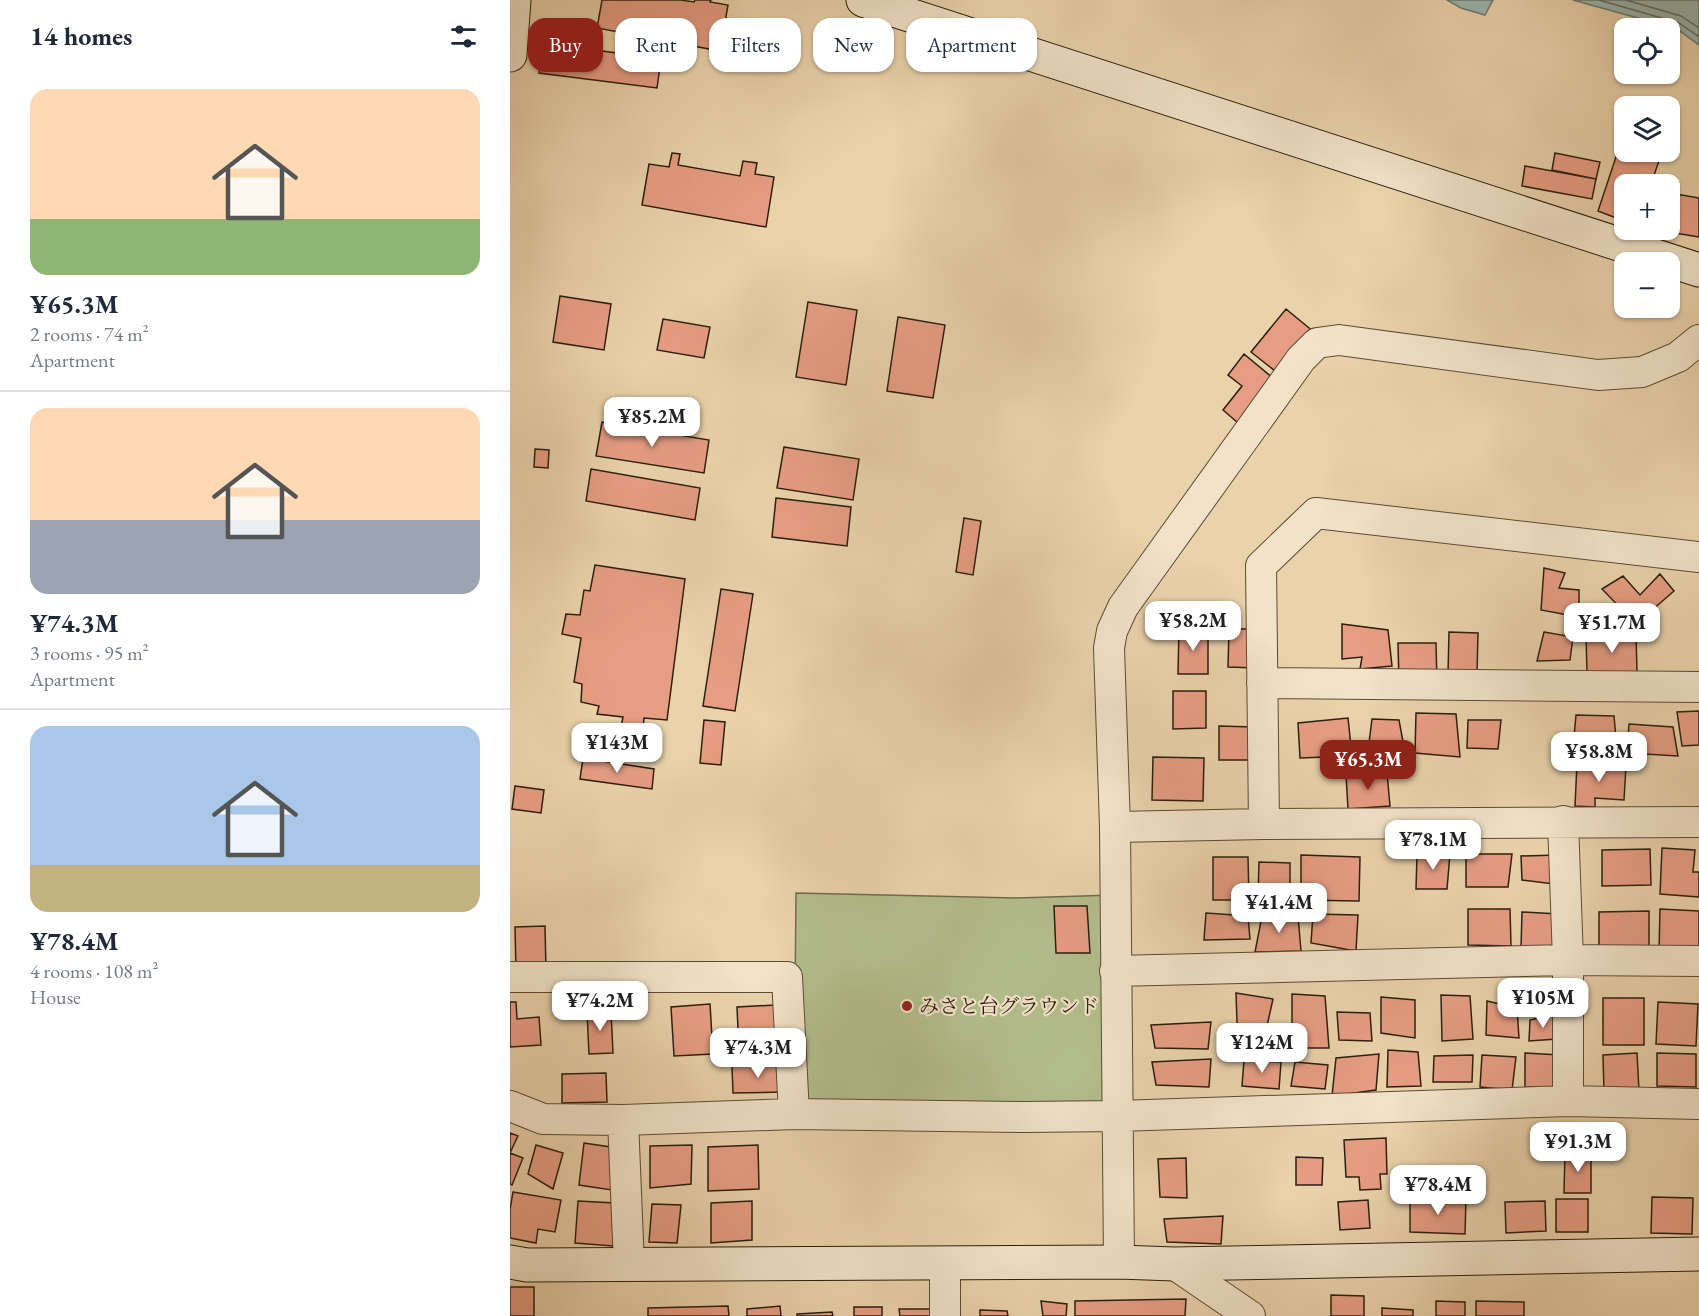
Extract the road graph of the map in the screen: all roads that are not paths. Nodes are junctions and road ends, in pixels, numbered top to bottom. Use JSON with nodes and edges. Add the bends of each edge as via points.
{"nodes":[{"id":1,"x":514,"y":0,"type":"edge"},
{"id":2,"x":863,"y":0,"type":"edge"},
{"id":3,"x":510,"y":55,"type":"edge"},
{"id":4,"x":1699,"y":270,"type":"edge"},
{"id":5,"x":1699,"y":340,"type":"edge"},
{"id":6,"x":1699,"y":557,"type":"edge"},
{"id":7,"x":1262,"y":683,"type":"junction"},
{"id":8,"x":1699,"y":687,"type":"edge"},
{"id":9,"x":1563,"y":821,"type":"junction"},
{"id":10,"x":1699,"y":822,"type":"edge"},
{"id":11,"x":1263,"y":824,"type":"junction"},
{"id":12,"x":1115,"y":827,"type":"junction"},
{"id":13,"x":1568,"y":960,"type":"junction"},
{"id":14,"x":1699,"y":961,"type":"edge"},
{"id":15,"x":1115,"y":971,"type":"junction"},
{"id":16,"x":510,"y":977,"type":"edge"},
{"id":17,"x":1568,"y":1101,"type":"junction"},
{"id":18,"x":1699,"y":1104,"type":"edge"},
{"id":19,"x":510,"y":1106,"type":"edge"},
{"id":20,"x":794,"y":1114,"type":"junction"},
{"id":21,"x":1118,"y":1116,"type":"junction"},
{"id":22,"x":623,"y":1120,"type":"junction"},
{"id":23,"x":1699,"y":1254,"type":"edge"},
{"id":24,"x":510,"y":1262,"type":"edge"},
{"id":25,"x":1119,"y":1262,"type":"junction"},
{"id":26,"x":945,"y":1264,"type":"junction"},
{"id":27,"x":1174,"y":1264,"type":"junction"},
{"id":28,"x":629,"y":1265,"type":"junction"},
{"id":29,"x":945,"y":1316,"type":"edge"},
{"id":30,"x":1250,"y":1316,"type":"edge"}],
"edges":[{"from":1,"to":3,"type":"street"},
{"from":2,"to":4,"type":"street"},
{"from":5,"to":12,"type":"street","via":[[1678,357],[1642,372],[1598,375],[1339,340],[1317,343],[1301,359],[1123,607],[1112,631],[1109,648]]},
{"from":6,"to":7,"type":"street","via":[[1316,513],[1261,566]]},
{"from":7,"to":8,"type":"street"},
{"from":7,"to":11,"type":"street"},
{"from":9,"to":10,"type":"street"},
{"from":9,"to":11,"type":"street"},
{"from":9,"to":13,"type":"street"},
{"from":11,"to":12,"type":"street"},
{"from":12,"to":15,"type":"street"},
{"from":13,"to":14,"type":"street"},
{"from":13,"to":15,"type":"street"},
{"from":13,"to":17,"type":"street"},
{"from":15,"to":21,"type":"street"},
{"from":16,"to":20,"type":"street","via":[[788,977]]},
{"from":17,"to":18,"type":"street"},
{"from":17,"to":21,"type":"street"},
{"from":19,"to":22,"type":"street","via":[[543,1119]]},
{"from":20,"to":21,"type":"street"},
{"from":20,"to":22,"type":"street"},
{"from":21,"to":25,"type":"street"},
{"from":22,"to":28,"type":"street"},
{"from":23,"to":27,"type":"street"},
{"from":24,"to":28,"type":"street"},
{"from":25,"to":26,"type":"street"},
{"from":25,"to":27,"type":"street"},
{"from":26,"to":28,"type":"street"},
{"from":26,"to":29,"type":"street"},
{"from":27,"to":30,"type":"street"}]}
